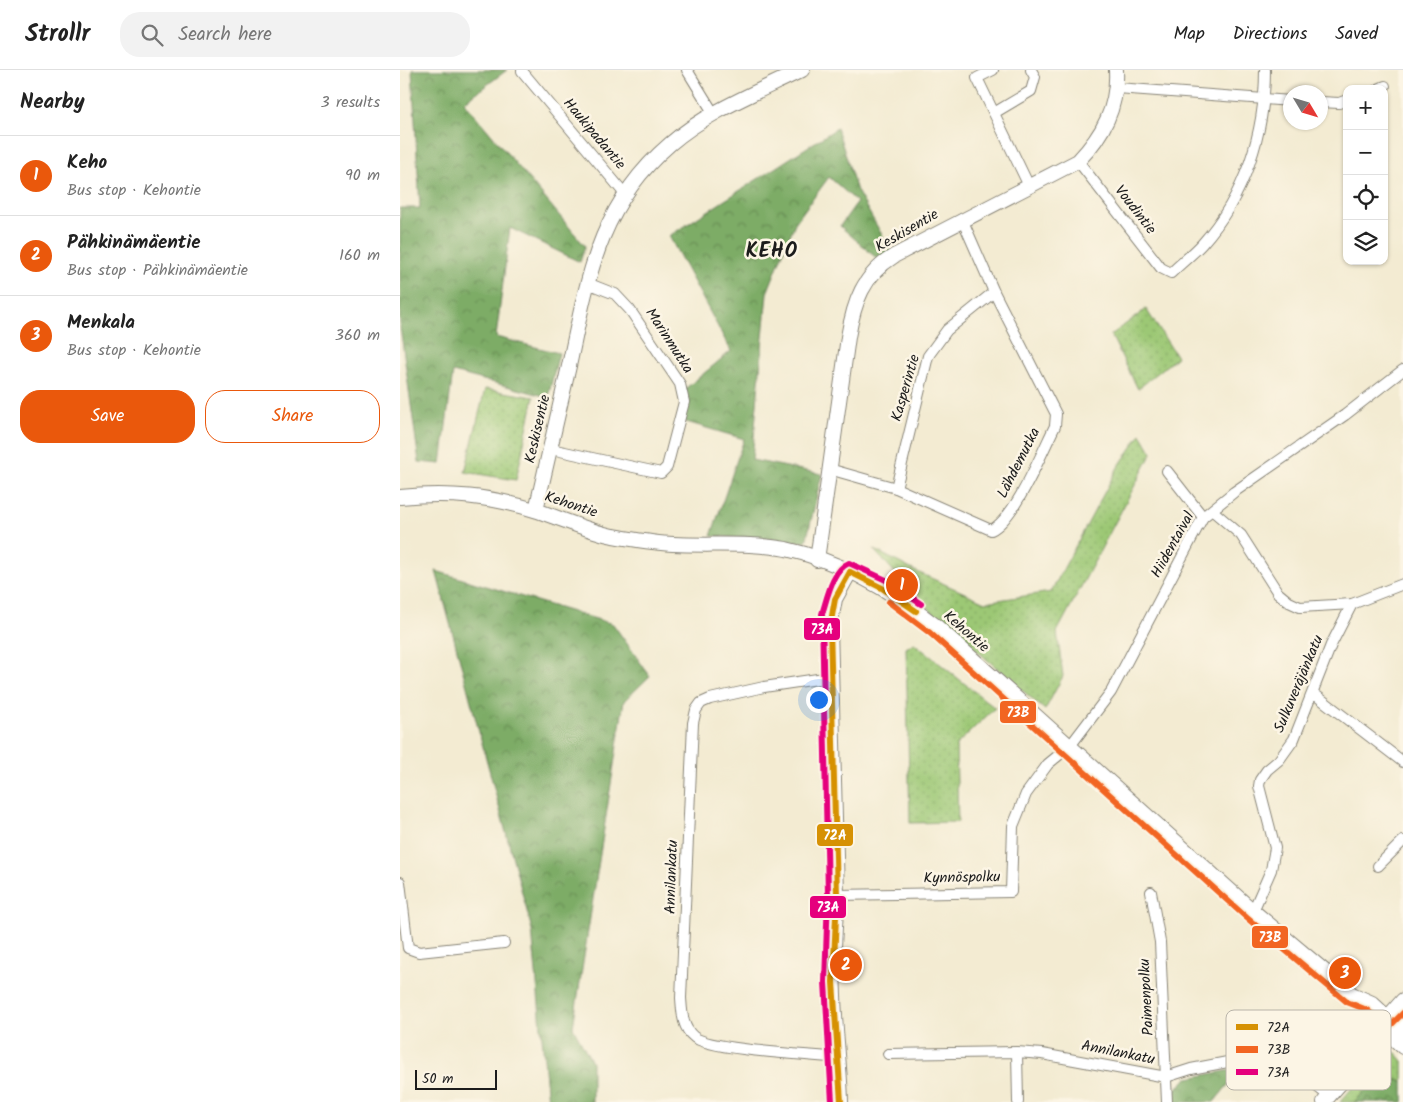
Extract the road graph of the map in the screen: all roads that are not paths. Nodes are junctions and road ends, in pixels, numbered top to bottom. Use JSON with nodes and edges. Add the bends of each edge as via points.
{"nodes":[{"id":1,"x":687,"y":70,"type":"edge"},
{"id":2,"x":802,"y":70,"type":"edge"},
{"id":3,"x":993,"y":70,"type":"edge"},
{"id":4,"x":1031,"y":70,"type":"edge"},
{"id":5,"x":1116,"y":70,"type":"edge"},
{"id":6,"x":1265,"y":70,"type":"edge"},
{"id":7,"x":522,"y":71,"type":"edge"},
{"id":8,"x":1117,"y":88,"type":"junction"},
{"id":9,"x":1265,"y":100,"type":"junction"},
{"id":10,"x":1283,"y":101,"type":"edge"},
{"id":11,"x":1328,"y":102,"type":"edge"},
{"id":12,"x":1343,"y":102,"type":"edge"},
{"id":13,"x":994,"y":113,"type":"junction"},
{"id":14,"x":714,"y":114,"type":"junction"},
{"id":15,"x":1078,"y":161,"type":"junction"},
{"id":16,"x":1029,"y":186,"type":"junction"},
{"id":17,"x":624,"y":193,"type":"junction"},
{"id":18,"x":962,"y":220,"type":"junction"},
{"id":19,"x":587,"y":283,"type":"junction"},
{"id":20,"x":994,"y":292,"type":"junction"},
{"id":21,"x":1403,"y":370,"type":"edge"},
{"id":22,"x":551,"y":449,"type":"junction"},
{"id":23,"x":829,"y":469,"type":"junction"},
{"id":24,"x":1167,"y":471,"type":"dead end"},
{"id":25,"x":896,"y":488,"type":"junction"},
{"id":26,"x":400,"y":498,"type":"edge"},
{"id":27,"x":536,"y":510,"type":"junction"},
{"id":28,"x":1213,"y":511,"type":"junction"},
{"id":29,"x":1203,"y":517,"type":"junction"},
{"id":30,"x":817,"y":560,"type":"junction"},
{"id":31,"x":850,"y":572,"type":"junction"},
{"id":32,"x":1402,"y":586,"type":"edge"},
{"id":33,"x":1352,"y":604,"type":"junction"},
{"id":34,"x":831,"y":677,"type":"junction"},
{"id":35,"x":1313,"y":693,"type":"junction"},
{"id":36,"x":1070,"y":746,"type":"junction"},
{"id":37,"x":1403,"y":762,"type":"edge"},
{"id":38,"x":1403,"y":842,"type":"edge"},
{"id":39,"x":1378,"y":866,"type":"dead end"},
{"id":40,"x":400,"y":882,"type":"edge"},
{"id":41,"x":1151,"y":892,"type":"dead end"},
{"id":42,"x":837,"y":895,"type":"junction"},
{"id":43,"x":1253,"y":911,"type":"junction"},
{"id":44,"x":504,"y":943,"type":"dead end"},
{"id":45,"x":1403,"y":1000,"type":"edge"},
{"id":46,"x":1379,"y":1010,"type":"edge"},
{"id":47,"x":1393,"y":1025,"type":"edge"},
{"id":48,"x":1403,"y":1047,"type":"edge"},
{"id":49,"x":1017,"y":1052,"type":"junction"},
{"id":50,"x":888,"y":1054,"type":"dead end"},
{"id":51,"x":840,"y":1058,"type":"junction"},
{"id":52,"x":1226,"y":1062,"type":"edge"},
{"id":53,"x":1166,"y":1077,"type":"junction"},
{"id":54,"x":1317,"y":1090,"type":"edge"},
{"id":55,"x":1327,"y":1099,"type":"edge"},
{"id":56,"x":841,"y":1102,"type":"edge"},
{"id":57,"x":1018,"y":1102,"type":"edge"},
{"id":58,"x":1167,"y":1102,"type":"edge"}],
"edges":[{"from":1,"to":14,"type":"street"},
{"from":2,"to":14,"type":"street","name":"Keskisentie"},
{"from":3,"to":13,"type":"street","via":[[976,78]]},
{"from":4,"to":13,"type":"street","via":[[1035,78],[1031,91]]},
{"from":5,"to":8,"type":"street","name":"Keskisentie"},
{"from":6,"to":9,"type":"street"},
{"from":7,"to":17,"type":"street","name":"Haukipadantie"},
{"from":8,"to":9,"type":"street"},
{"from":8,"to":15,"type":"street","name":"Keskisentie","via":[[1108,120],[1091,148]]},
{"from":9,"to":10,"type":"street"},
{"from":9,"to":15,"type":"street","name":"Voudintie","via":[[1253,154],[1240,188],[1202,244],[1171,273],[1161,268]]},
{"from":11,"to":12,"type":"street"},
{"from":13,"to":16,"type":"street"},
{"from":14,"to":17,"type":"street","name":"Keskisentie","via":[[671,143]]},
{"from":15,"to":16,"type":"street","name":"Keskisentie"},
{"from":16,"to":18,"type":"street","name":"Keskisentie"},
{"from":17,"to":19,"type":"street","name":"Keskisentie","via":[[609,220]]},
{"from":18,"to":20,"type":"street","name":"Lähdemutka"},
{"from":18,"to":23,"type":"street","name":"Keskisentie","via":[[882,263],[858,295],[848,337]]},
{"from":19,"to":22,"type":"street","name":"Keskisentie"},
{"from":19,"to":22,"type":"street","name":"Marinmutka","via":[[615,294],[630,310],[680,384],[684,402],[667,467],[661,473]]},
{"from":20,"to":25,"type":"street","name":"Kasperintie","via":[[947,330],[928,356]]},
{"from":20,"to":25,"type":"street","name":"Lähdemutka","via":[[1056,414],[1055,426],[1010,513],[1000,526],[991,530]]},
{"from":21,"to":28,"type":"street","name":"Hiidentaival","via":[[1345,415],[1234,492]]},
{"from":22,"to":27,"type":"street","name":"Keskisentie"},
{"from":23,"to":25,"type":"street","name":"Lähdemutka"},
{"from":23,"to":30,"type":"street","name":"Keskisentie"},
{"from":24,"to":29,"type":"street"},
{"from":26,"to":27,"type":"street","name":"Kehontie","via":[[468,494]]},
{"from":27,"to":30,"type":"street","name":"Kehontie","via":[[611,535],[670,544],[760,546]]},
{"from":28,"to":29,"type":"street","name":"Hiidentaival"},
{"from":28,"to":33,"type":"street","via":[[1241,535],[1278,593],[1289,602],[1300,607]]},
{"from":29,"to":36,"type":"street","name":"Hiidentaival","via":[[1112,692]]},
{"from":30,"to":31,"type":"street","name":"Kehontie"},
{"from":31,"to":34,"type":"street","via":[[838,591],[831,616]]},
{"from":31,"to":36,"type":"street","name":"Kehontie","via":[[882,588],[916,611]]},
{"from":32,"to":33,"type":"street"},
{"from":33,"to":35,"type":"street","name":"Sulkuveräjänkatu","via":[[1331,645]]},
{"from":34,"to":42,"type":"street"},
{"from":34,"to":51,"type":"street","name":"Annilankatu","via":[[710,699],[696,710],[681,998],[683,1020],[694,1037],[699,1039],[716,1045]]},
{"from":35,"to":37,"type":"street"},
{"from":35,"to":43,"type":"street","name":"Sulkuveräjänkatu","via":[[1294,739],[1260,780],[1275,848],[1272,870]]},
{"from":36,"to":42,"type":"street","name":"Kynnöspolku","via":[[1048,764],[1020,806],[1013,826],[1011,892]]},
{"from":36,"to":43,"type":"street","name":"Kehontie"},
{"from":38,"to":39,"type":"street"},
{"from":40,"to":44,"type":"street","via":[[408,948],[419,952]]},
{"from":41,"to":53,"type":"street","name":"Paimenpolku","via":[[1160,942]]},
{"from":42,"to":51,"type":"street","via":[[833,938],[834,994]]},
{"from":43,"to":46,"type":"street","name":"Kehontie","via":[[1353,995],[1372,1003]]},
{"from":45,"to":47,"type":"street"},
{"from":47,"to":48,"type":"street","name":"Kehontie"},
{"from":49,"to":50,"type":"street","name":"Annilankatu"},
{"from":49,"to":53,"type":"street","name":"Annilankatu","via":[[1068,1058]]},
{"from":49,"to":57,"type":"street"},
{"from":51,"to":56,"type":"street"},
{"from":52,"to":53,"type":"street","name":"Annilankatu"},
{"from":53,"to":58,"type":"street","name":"Paimenpolku"},
{"from":54,"to":55,"type":"street","name":"Annilankatu"}]}
